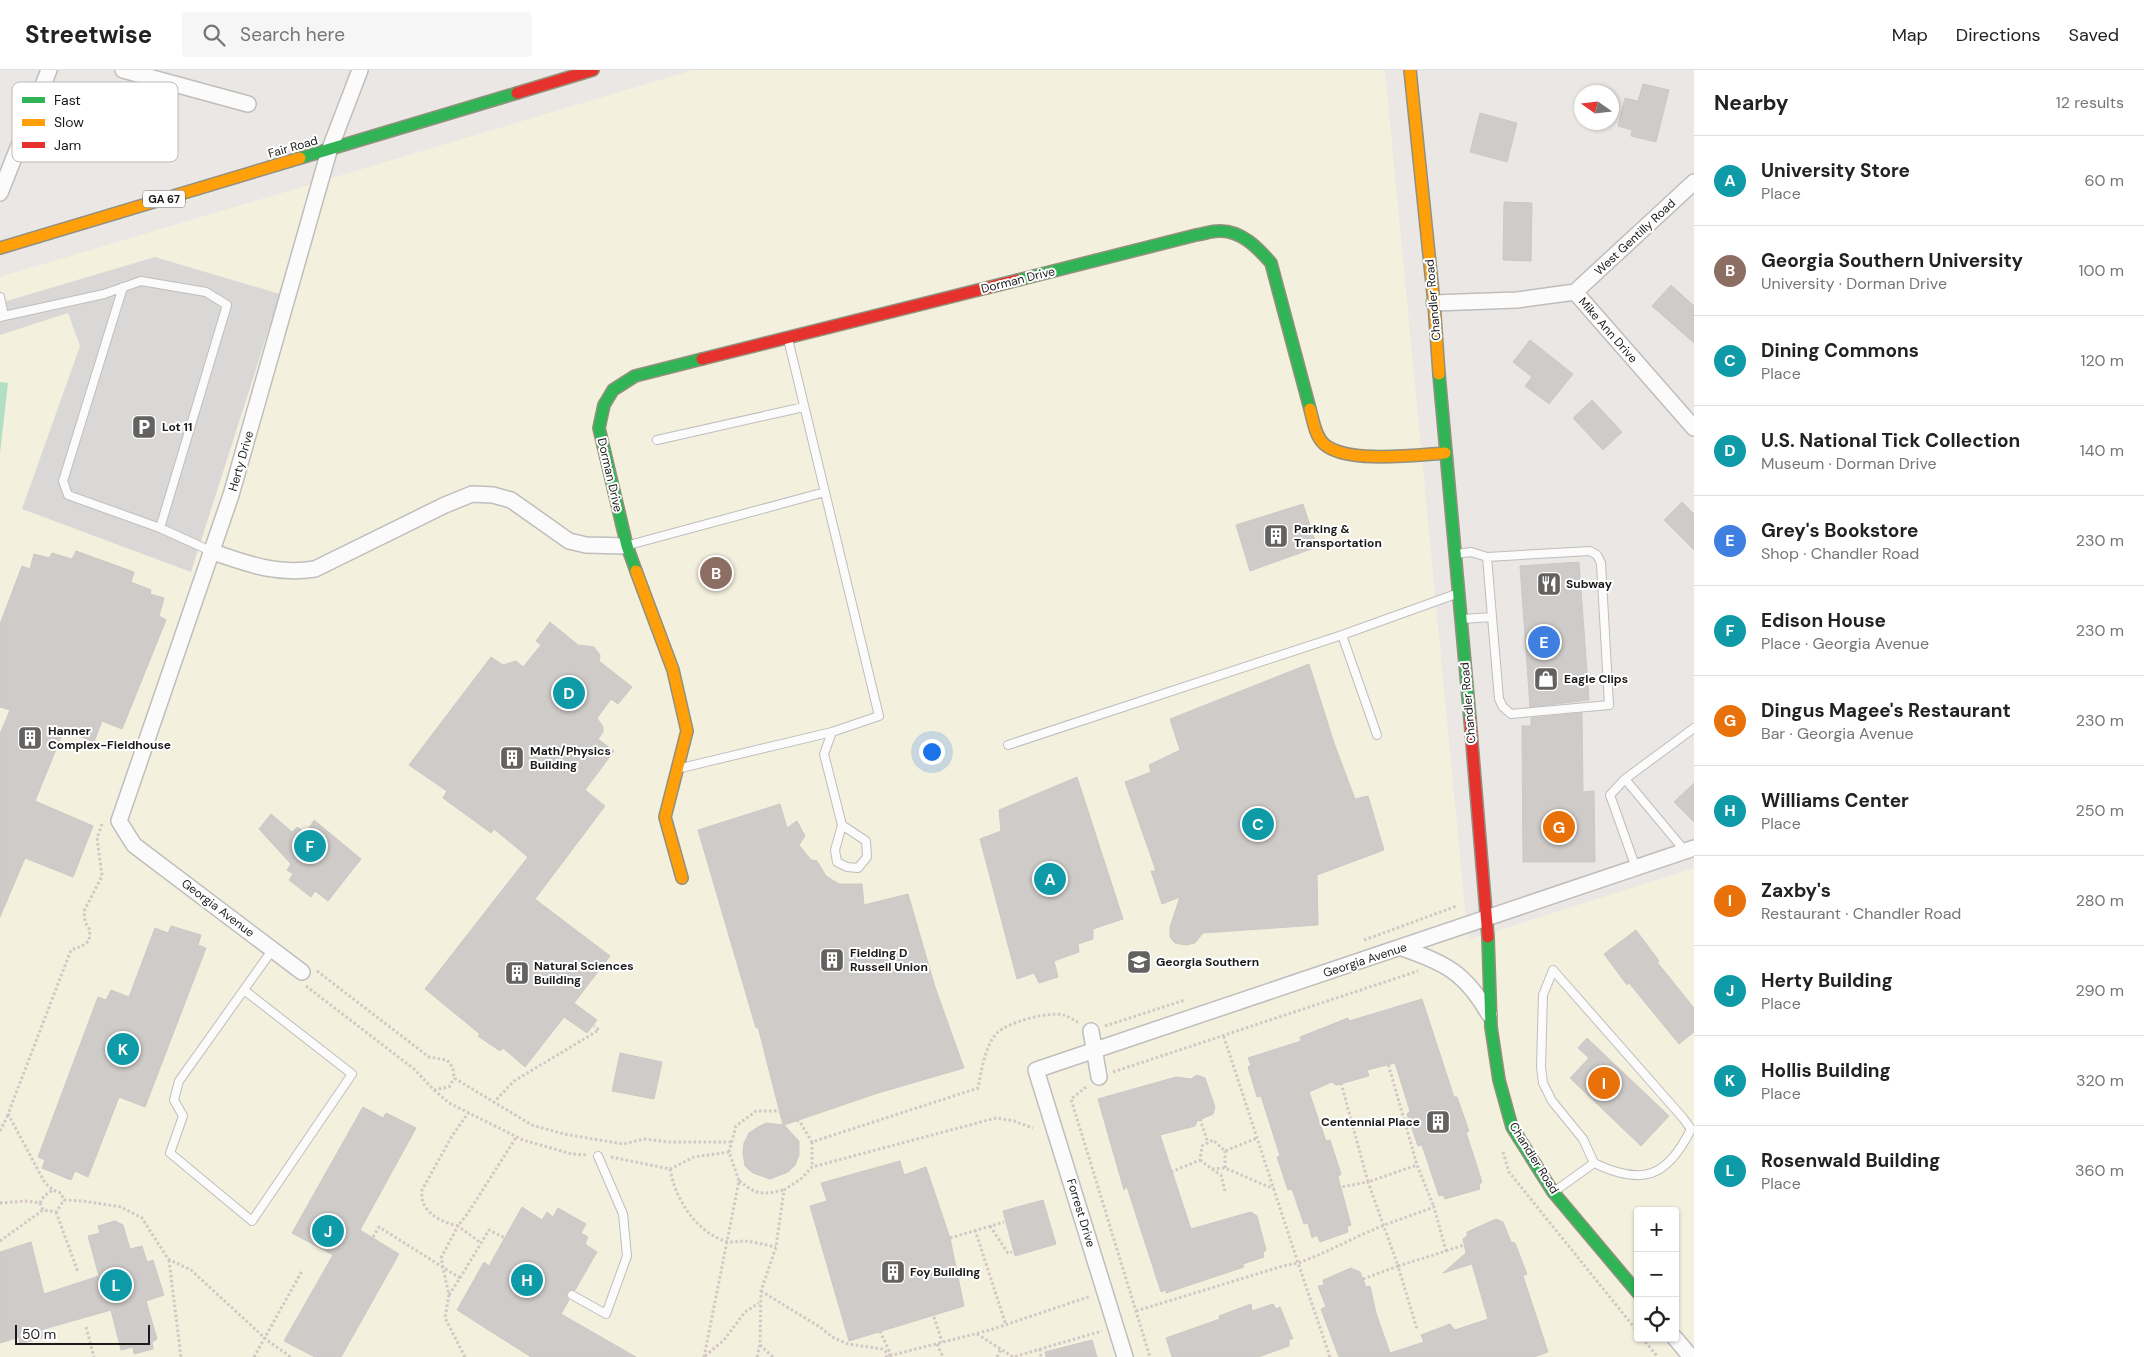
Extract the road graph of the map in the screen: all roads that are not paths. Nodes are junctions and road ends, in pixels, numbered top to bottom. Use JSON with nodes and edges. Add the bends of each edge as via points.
{"nodes":[{"id":1,"x":50,"y":70,"type":"edge"},
{"id":2,"x":123,"y":70,"type":"edge"},
{"id":3,"x":360,"y":70,"type":"edge"},
{"id":4,"x":593,"y":70,"type":"edge"},
{"id":5,"x":1410,"y":70,"type":"edge"},
{"id":6,"x":45,"y":82,"type":"edge"},
{"id":7,"x":167,"y":82,"type":"edge"},
{"id":8,"x":178,"y":85,"type":"edge"},
{"id":9,"x":248,"y":104,"type":"dead end"},
{"id":10,"x":329,"y":151,"type":"junction"},
{"id":11,"x":13,"y":162,"type":"edge"},
{"id":12,"x":1694,"y":182,"type":"edge"},
{"id":13,"x":0,"y":193,"type":"edge"},
{"id":14,"x":0,"y":248,"type":"edge"},
{"id":15,"x":123,"y":287,"type":"junction"},
{"id":16,"x":1575,"y":292,"type":"junction"},
{"id":17,"x":0,"y":297,"type":"edge"},
{"id":18,"x":1434,"y":303,"type":"junction"},
{"id":19,"x":2,"y":317,"type":"edge"},
{"id":20,"x":788,"y":339,"type":"junction"},
{"id":21,"x":804,"y":407,"type":"junction"},
{"id":22,"x":1694,"y":428,"type":"edge"},
{"id":23,"x":658,"y":440,"type":"dead end"},
{"id":24,"x":1445,"y":453,"type":"junction"},
{"id":25,"x":825,"y":492,"type":"junction"},
{"id":26,"x":160,"y":528,"type":"junction"},
{"id":27,"x":627,"y":546,"type":"junction"},
{"id":28,"x":213,"y":552,"type":"junction"},
{"id":29,"x":1454,"y":554,"type":"junction"},
{"id":30,"x":1487,"y":557,"type":"junction"},
{"id":31,"x":1458,"y":594,"type":"junction"},
{"id":32,"x":1492,"y":616,"type":"junction"},
{"id":33,"x":1460,"y":620,"type":"junction"},
{"id":34,"x":1342,"y":635,"type":"junction"},
{"id":35,"x":1694,"y":728,"type":"edge"},
{"id":36,"x":832,"y":732,"type":"junction"},
{"id":37,"x":1377,"y":736,"type":"dead end"},
{"id":38,"x":1008,"y":745,"type":"dead end"},
{"id":39,"x":678,"y":768,"type":"junction"},
{"id":40,"x":1625,"y":779,"type":"junction"},
{"id":41,"x":842,"y":825,"type":"junction"},
{"id":42,"x":134,"y":845,"type":"joint"},
{"id":43,"x":1689,"y":850,"type":"edge"},
{"id":44,"x":1636,"y":868,"type":"junction"},
{"id":45,"x":682,"y":878,"type":"dead end"},
{"id":46,"x":1488,"y":919,"type":"junction"},
{"id":47,"x":1402,"y":948,"type":"junction"},
{"id":48,"x":273,"y":949,"type":"junction"},
{"id":49,"x":302,"y":972,"type":"road end"},
{"id":50,"x":244,"y":990,"type":"junction"},
{"id":51,"x":1491,"y":1017,"type":"junction"},
{"id":52,"x":1091,"y":1031,"type":"road end"},
{"id":53,"x":1094,"y":1051,"type":"junction"},
{"id":54,"x":1036,"y":1070,"type":"joint"},
{"id":55,"x":1099,"y":1077,"type":"road end"},
{"id":56,"x":598,"y":1156,"type":"road end"},
{"id":57,"x":1594,"y":1163,"type":"junction"},
{"id":58,"x":1553,"y":1192,"type":"junction"},
{"id":59,"x":1634,"y":1289,"type":"edge"},
{"id":60,"x":572,"y":1295,"type":"dead end"},
{"id":61,"x":1678,"y":1342,"type":"edge"},
{"id":62,"x":1125,"y":1357,"type":"edge"},
{"id":63,"x":1691,"y":1357,"type":"edge"}],
"edges":[{"from":1,"to":6,"type":"street"},
{"from":2,"to":7,"type":"street"},
{"from":3,"to":10,"type":"street","name":"Herty Drive"},
{"from":4,"to":10,"type":"street","name":"Fair Road","number":"GA 67"},
{"from":5,"to":18,"type":"street","name":"Chandler Road"},
{"from":8,"to":9,"type":"street"},
{"from":10,"to":14,"type":"street","name":"Fair Road","number":"GA 67"},
{"from":10,"to":28,"type":"street","name":"Herty Drive"},
{"from":11,"to":13,"type":"street"},
{"from":12,"to":16,"type":"street","name":"West Gentilly Road"},
{"from":15,"to":19,"type":"lane"},
{"from":15,"to":26,"type":"lane","via":[[63,480],[68,495]]},
{"from":15,"to":26,"type":"lane","via":[[140,281],[198,290],[227,305]]},
{"from":16,"to":18,"type":"street","name":"Mike Ann Drive","via":[[1517,300]]},
{"from":16,"to":22,"type":"street","name":"Mike Ann Drive"},
{"from":17,"to":19,"type":"lane"},
{"from":18,"to":24,"type":"street","name":"Chandler Road"},
{"from":20,"to":21,"type":"lane"},
{"from":20,"to":24,"type":"street","name":"Dorman Drive","via":[[1196,235],[1223,231],[1247,239],[1271,263],[1318,438],[1326,446],[1363,456]]},
{"from":20,"to":27,"type":"street","name":"Dorman Drive","via":[[635,376],[613,390],[604,406],[599,428]]},
{"from":21,"to":23,"type":"lane"},
{"from":21,"to":25,"type":"lane"},
{"from":24,"to":29,"type":"street","name":"Chandler Road"},
{"from":25,"to":27,"type":"lane"},
{"from":25,"to":36,"type":"lane","via":[[879,716]]},
{"from":26,"to":28,"type":"lane"},
{"from":27,"to":28,"type":"street","via":[[586,546],[569,541],[511,500],[472,494],[315,568],[273,570]]},
{"from":27,"to":39,"type":"street","name":"Dorman Drive","via":[[674,670],[688,731]]},
{"from":28,"to":42,"type":"street","name":"Herty Drive","via":[[119,821]]},
{"from":29,"to":30,"type":"lane","via":[[1471,552]]},
{"from":29,"to":31,"type":"street","name":"Chandler Road"},
{"from":30,"to":32,"type":"lane"},
{"from":30,"to":32,"type":"lane","via":[[1590,551],[1597,555],[1601,562],[1609,705],[1511,714],[1498,699]]},
{"from":31,"to":33,"type":"street","name":"Chandler Road"},
{"from":31,"to":34,"type":"lane"},
{"from":32,"to":33,"type":"lane"},
{"from":33,"to":46,"type":"street","name":"Chandler Road"},
{"from":34,"to":37,"type":"lane"},
{"from":34,"to":38,"type":"lane"},
{"from":35,"to":40,"type":"lane"},
{"from":36,"to":39,"type":"lane"},
{"from":36,"to":41,"type":"lane","via":[[824,754]]},
{"from":39,"to":45,"type":"street","name":"Dorman Drive","via":[[665,817]]},
{"from":40,"to":43,"type":"lane"},
{"from":40,"to":44,"type":"lane","via":[[1610,795]]},
{"from":41,"to":41,"type":"lane","via":[[835,850],[837,862],[858,868],[867,857],[866,841]]},
{"from":42,"to":48,"type":"street","name":"Georgia Avenue"},
{"from":43,"to":44,"type":"street","name":"Georgia Avenue"},
{"from":44,"to":46,"type":"street","name":"Georgia Avenue"},
{"from":46,"to":47,"type":"street","name":"Georgia Avenue"},
{"from":46,"to":51,"type":"street","name":"Chandler Road"},
{"from":47,"to":51,"type":"street","via":[[1429,957],[1463,978],[1476,991]]},
{"from":47,"to":53,"type":"street","name":"Georgia Avenue"},
{"from":48,"to":49,"type":"street","name":"Georgia Avenue"},
{"from":48,"to":50,"type":"lane"},
{"from":50,"to":50,"type":"lane","via":[[352,1074],[252,1221],[170,1153],[183,1116],[174,1100],[180,1081]]},
{"from":51,"to":58,"type":"street","name":"Chandler Road","via":[[1499,1080],[1512,1128]]},
{"from":52,"to":53,"type":"street"},
{"from":53,"to":54,"type":"street","name":"Georgia Avenue"},
{"from":53,"to":55,"type":"street"},
{"from":54,"to":62,"type":"street","name":"Forrest Drive"},
{"from":56,"to":60,"type":"lane","via":[[622,1214],[627,1256],[606,1314]]},
{"from":57,"to":57,"type":"lane","via":[[1616,1174],[1638,1176],[1659,1171],[1684,1142],[1690,1129],[1684,1118],[1553,970],[1543,995],[1543,1083],[1552,1101],[1583,1139]]},
{"from":57,"to":58,"type":"lane"},
{"from":58,"to":59,"type":"street","name":"Chandler Road"},
{"from":61,"to":63,"type":"street"}]}
